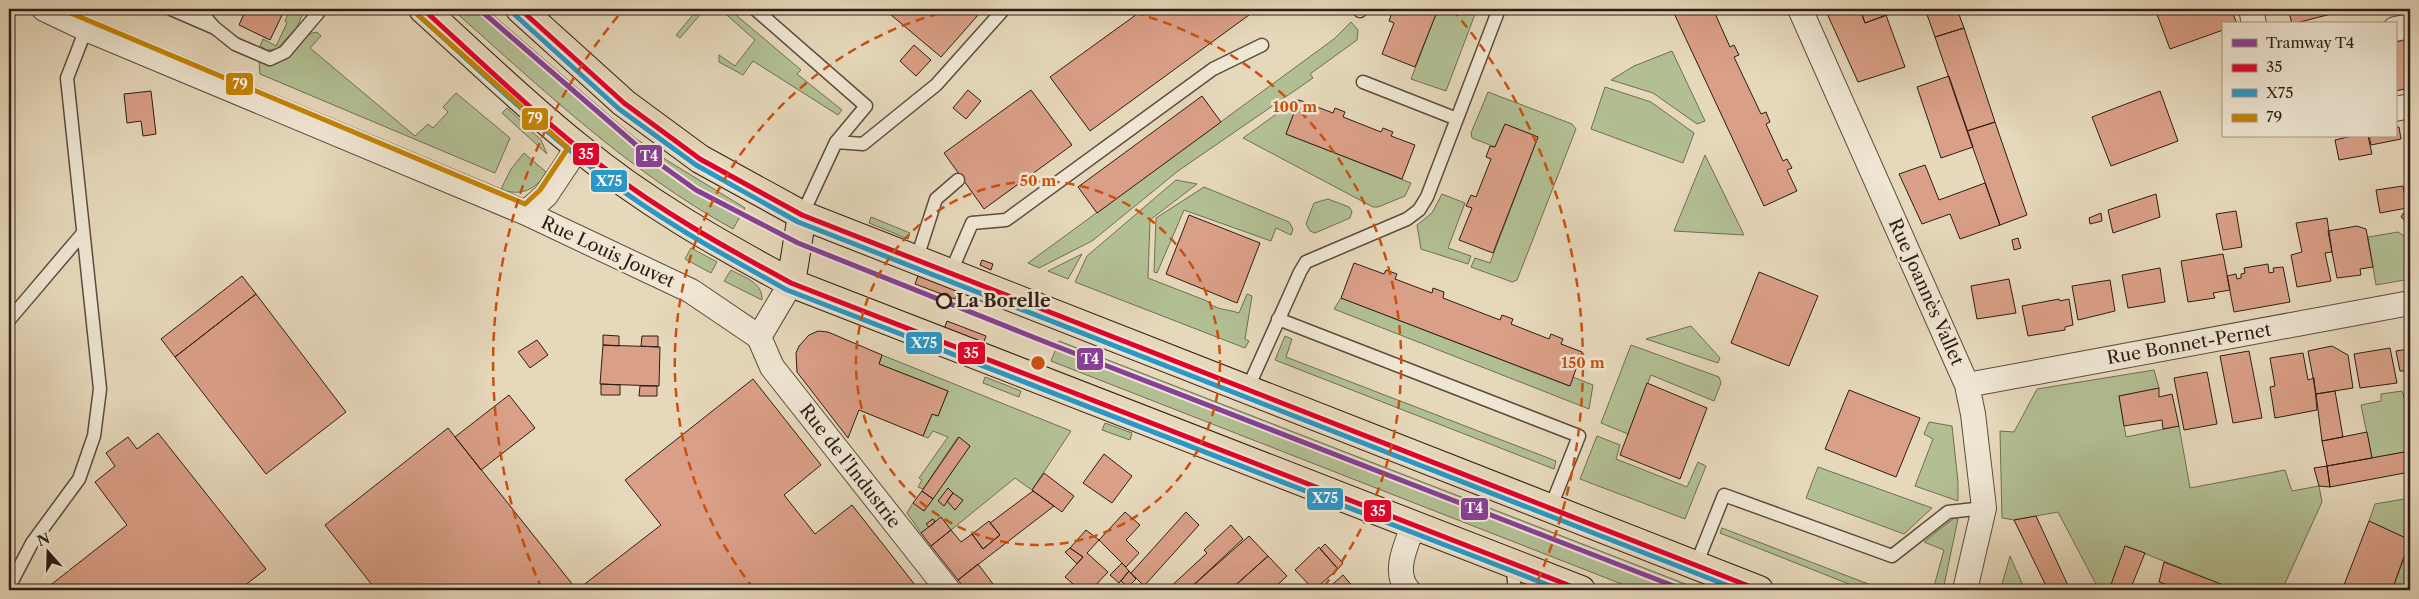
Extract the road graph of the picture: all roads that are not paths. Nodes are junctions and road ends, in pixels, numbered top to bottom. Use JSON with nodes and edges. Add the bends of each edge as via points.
{"nodes":[{"id":1,"x":171,"y":9,"type":"edge"},
{"id":2,"x":198,"y":9,"type":"edge"},
{"id":3,"x":317,"y":9,"type":"edge"},
{"id":4,"x":422,"y":9,"type":"edge"},
{"id":5,"x":520,"y":9,"type":"edge"},
{"id":6,"x":755,"y":9,"type":"edge"},
{"id":7,"x":1004,"y":9,"type":"edge"},
{"id":8,"x":1499,"y":9,"type":"edge"},
{"id":9,"x":1800,"y":9,"type":"edge"},
{"id":10,"x":2251,"y":9,"type":"edge"},
{"id":11,"x":49,"y":10,"type":"edge"},
{"id":12,"x":2254,"y":22,"type":"edge"},
{"id":13,"x":2410,"y":26,"type":"edge"},
{"id":14,"x":215,"y":28,"type":"junction"},
{"id":15,"x":86,"y":29,"type":"junction"},
{"id":16,"x":2396,"y":29,"type":"edge"},
{"id":17,"x":1262,"y":46,"type":"dead end"},
{"id":18,"x":1363,"y":82,"type":"dead end"},
{"id":19,"x":2410,"y":106,"type":"edge"},
{"id":20,"x":2396,"y":109,"type":"edge"},
{"id":21,"x":1457,"y":119,"type":"junction"},
{"id":22,"x":836,"y":142,"type":"junction"},
{"id":23,"x":578,"y":147,"type":"junction"},
{"id":24,"x":958,"y":180,"type":"dead end"},
{"id":25,"x":526,"y":213,"type":"junction"},
{"id":26,"x":802,"y":215,"type":"junction"},
{"id":27,"x":83,"y":233,"type":"junction"},
{"id":28,"x":916,"y":261,"type":"junction"},
{"id":29,"x":950,"y":274,"type":"junction"},
{"id":30,"x":792,"y":283,"type":"junction"},
{"id":31,"x":2410,"y":304,"type":"edge"},
{"id":32,"x":1278,"y":319,"type":"junction"},
{"id":33,"x":9,"y":320,"type":"edge"},
{"id":34,"x":759,"y":337,"type":"junction"},
{"id":35,"x":1967,"y":384,"type":"junction"},
{"id":36,"x":1247,"y":390,"type":"junction"},
{"id":37,"x":1984,"y":508,"type":"junction"},
{"id":38,"x":1550,"y":509,"type":"junction"},
{"id":39,"x":1414,"y":524,"type":"junction"},
{"id":40,"x":1512,"y":563,"type":"junction"},
{"id":41,"x":1696,"y":565,"type":"junction"},
{"id":42,"x":9,"y":587,"type":"edge"},
{"id":43,"x":948,"y":590,"type":"edge"},
{"id":44,"x":1408,"y":590,"type":"edge"},
{"id":45,"x":1515,"y":590,"type":"edge"},
{"id":46,"x":1581,"y":590,"type":"edge"},
{"id":47,"x":1759,"y":590,"type":"edge"},
{"id":48,"x":1965,"y":590,"type":"edge"}],
"edges":[{"from":1,"to":14,"type":"lane"},
{"from":2,"to":14,"type":"lane"},
{"from":3,"to":14,"type":"lane","via":[[318,13],[285,52],[270,59],[235,44]]},
{"from":4,"to":23,"type":"main road"},
{"from":5,"to":26,"type":"main road","via":[[624,103],[700,159]]},
{"from":6,"to":22,"type":"lane","via":[[866,106]]},
{"from":7,"to":22,"type":"lane","via":[[936,85],[863,144]]},
{"from":8,"to":21,"type":"lane"},
{"from":9,"to":35,"type":"street","name":"Rue Joannès Vallet"},
{"from":10,"to":12,"type":"street"},
{"from":11,"to":15,"type":"street","name":"Rue Louis Jouvet"},
{"from":13,"to":16,"type":"street"},
{"from":15,"to":25,"type":"street","name":"Rue Louis Jouvet"},
{"from":15,"to":27,"type":"lane","via":[[66,78]]},
{"from":17,"to":29,"type":"lane","via":[[1213,69],[1006,220],[972,224]]},
{"from":18,"to":21,"type":"lane"},
{"from":19,"to":20,"type":"street"},
{"from":21,"to":32,"type":"lane","via":[[1428,197],[1420,210],[1407,219],[1306,262]]},
{"from":22,"to":26,"type":"lane"},
{"from":23,"to":25,"type":"street","name":"Rue Louis Jouvet","via":[[546,196]]},
{"from":23,"to":30,"type":"main road","via":[[648,200]]},
{"from":24,"to":28,"type":"lane","via":[[936,199]]},
{"from":25,"to":34,"type":"street","name":"Rue Louis Jouvet","via":[[691,291]]},
{"from":26,"to":28,"type":"main road"},
{"from":26,"to":30,"type":"main road"},
{"from":27,"to":33,"type":"lane"},
{"from":27,"to":42,"type":"lane","via":[[100,389],[94,436],[79,479],[32,544]]},
{"from":28,"to":29,"type":"main road"},
{"from":29,"to":36,"type":"main road"},
{"from":30,"to":34,"type":"street"},
{"from":30,"to":39,"type":"main road"},
{"from":31,"to":35,"type":"street","name":"Rue Bonnet-Pernet"},
{"from":32,"to":36,"type":"lane"},
{"from":32,"to":38,"type":"lane","via":[[1579,436]]},
{"from":34,"to":43,"type":"street","name":"Rue de l'Industrie","via":[[772,367]]},
{"from":35,"to":37,"type":"street","name":"Rue Joannès Vallet"},
{"from":36,"to":38,"type":"main road"},
{"from":37,"to":41,"type":"lane","via":[[1948,512],[1892,556],[1724,495]]},
{"from":37,"to":48,"type":"street","name":"Rue Joannès Vallet"},
{"from":38,"to":41,"type":"main road"},
{"from":39,"to":40,"type":"main road"},
{"from":39,"to":44,"type":"street","via":[[1403,554],[1401,572]]},
{"from":40,"to":45,"type":"lane"},
{"from":40,"to":46,"type":"main road"},
{"from":41,"to":47,"type":"main road"}]}
